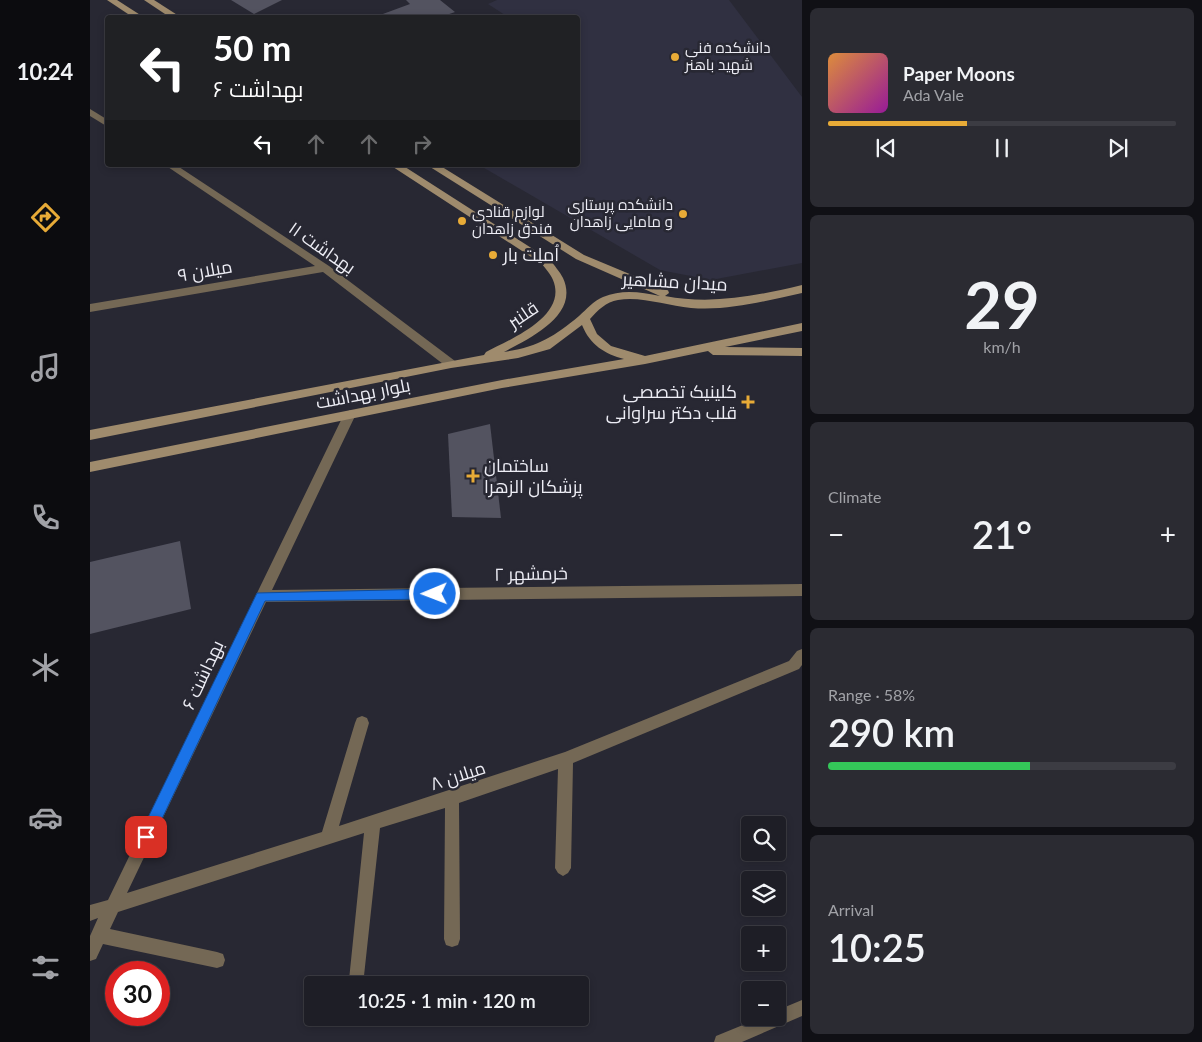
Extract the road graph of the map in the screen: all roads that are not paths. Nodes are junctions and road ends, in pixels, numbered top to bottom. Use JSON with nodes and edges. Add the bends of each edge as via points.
{"nodes":[{"id":1,"x":111,"y":0,"type":"edge"},
{"id":2,"x":148,"y":0,"type":"edge"},
{"id":3,"x":136,"y":15,"type":"edge"},
{"id":4,"x":173,"y":15,"type":"edge"},
{"id":5,"x":90,"y":112,"type":"edge"},
{"id":6,"x":105,"y":122,"type":"edge"},
{"id":7,"x":173,"y":167,"type":"edge"},
{"id":8,"x":398,"y":167,"type":"edge"},
{"id":9,"x":436,"y":167,"type":"edge"},
{"id":10,"x":443,"y":171,"type":"junction"},
{"id":11,"x":424,"y":182,"type":"junction"},
{"id":12,"x":325,"y":268,"type":"junction"},
{"id":13,"x":802,"y":289,"type":"edge"},
{"id":14,"x":689,"y":304,"type":"junction"},
{"id":15,"x":90,"y":308,"type":"edge"},
{"id":16,"x":584,"y":318,"type":"junction"},
{"id":17,"x":802,"y":327,"type":"edge"},
{"id":18,"x":688,"y":351,"type":"junction"},
{"id":19,"x":802,"y":352,"type":"edge"},
{"id":20,"x":486,"y":358,"type":"junction"},
{"id":21,"x":645,"y":360,"type":"junction"},
{"id":22,"x":450,"y":364,"type":"junction"},
{"id":23,"x":350,"y":414,"type":"junction"},
{"id":24,"x":90,"y":435,"type":"edge"},
{"id":25,"x":90,"y":467,"type":"edge"},
{"id":26,"x":802,"y":590,"type":"edge"},
{"id":27,"x":261,"y":596,"type":"junction"},
{"id":28,"x":802,"y":656,"type":"edge"},
{"id":29,"x":362,"y":723,"type":"dead end"},
{"id":30,"x":566,"y":759,"type":"junction"},
{"id":31,"x":452,"y":798,"type":"junction"},
{"id":32,"x":372,"y":823,"type":"junction"},
{"id":33,"x":328,"y":838,"type":"junction"},
{"id":34,"x":563,"y":868,"type":"dead end"},
{"id":35,"x":114,"y":905,"type":"junction"},
{"id":36,"x":90,"y":913,"type":"edge"},
{"id":37,"x":99,"y":935,"type":"junction"},
{"id":38,"x":452,"y":939,"type":"dead end"},
{"id":39,"x":90,"y":953,"type":"edge"},
{"id":40,"x":217,"y":960,"type":"dead end"},
{"id":41,"x":358,"y":976,"type":"edge"},
{"id":42,"x":802,"y":1008,"type":"edge"},
{"id":43,"x":722,"y":1042,"type":"edge"}],
"edges":[{"from":1,"to":3,"type":"main road"},
{"from":2,"to":4,"type":"main road"},
{"from":5,"to":6,"type":"street"},
{"from":7,"to":12,"type":"street","name":"بهداشت ۱۱"},
{"from":8,"to":11,"type":"main road","name":"قلنبر"},
{"from":9,"to":10,"type":"main road"},
{"from":10,"to":11,"type":"main road"},
{"from":10,"to":14,"type":"main road","via":[[580,256]]},
{"from":11,"to":20,"type":"main road","name":"قلنبر","via":[[546,262],[561,281],[562,300],[547,321]]},
{"from":12,"to":15,"type":"street","name":"میلان ۹"},
{"from":12,"to":22,"type":"street","name":"بهداشت ۱۱"},
{"from":13,"to":14,"type":"main road","name":"میدان مشاهیر","via":[[733,303]]},
{"from":14,"to":16,"type":"main road","name":"میدان مشاهیر","via":[[652,296],[614,296],[599,302]]},
{"from":16,"to":20,"type":"main road","name":"بلوار بهداشت","via":[[546,346]]},
{"from":16,"to":21,"type":"main road","via":[[588,331],[598,343],[620,355]]},
{"from":17,"to":18,"type":"main road"},
{"from":18,"to":19,"type":"main road"},
{"from":18,"to":21,"type":"main road"},
{"from":20,"to":22,"type":"main road","name":"بلوار بهداشت"},
{"from":21,"to":23,"type":"main road","name":"بلوار بهداشت"},
{"from":22,"to":24,"type":"main road","name":"بلوار بهداشت"},
{"from":23,"to":25,"type":"main road","name":"بلوار بهداشت"},
{"from":23,"to":27,"type":"street","name":"بهداشت ۶"},
{"from":26,"to":27,"type":"street","name":"خرمشهر ۲"},
{"from":27,"to":35,"type":"street","name":"بهداشت ۶"},
{"from":28,"to":30,"type":"street","name":"میلان ۸","via":[[794,665]]},
{"from":29,"to":33,"type":"street"},
{"from":30,"to":31,"type":"street","name":"میلان ۸"},
{"from":30,"to":34,"type":"street"},
{"from":31,"to":32,"type":"street","name":"میلان ۸"},
{"from":31,"to":38,"type":"street"},
{"from":32,"to":33,"type":"street","name":"میلان ۸"},
{"from":32,"to":41,"type":"street"},
{"from":33,"to":35,"type":"street","name":"میلان ۸"},
{"from":35,"to":36,"type":"street","name":"میلان ۸"},
{"from":35,"to":37,"type":"street","name":"بهداشت ۶"},
{"from":37,"to":39,"type":"street","name":"بهداشت ۶"},
{"from":37,"to":40,"type":"street"},
{"from":42,"to":43,"type":"street"}]}
